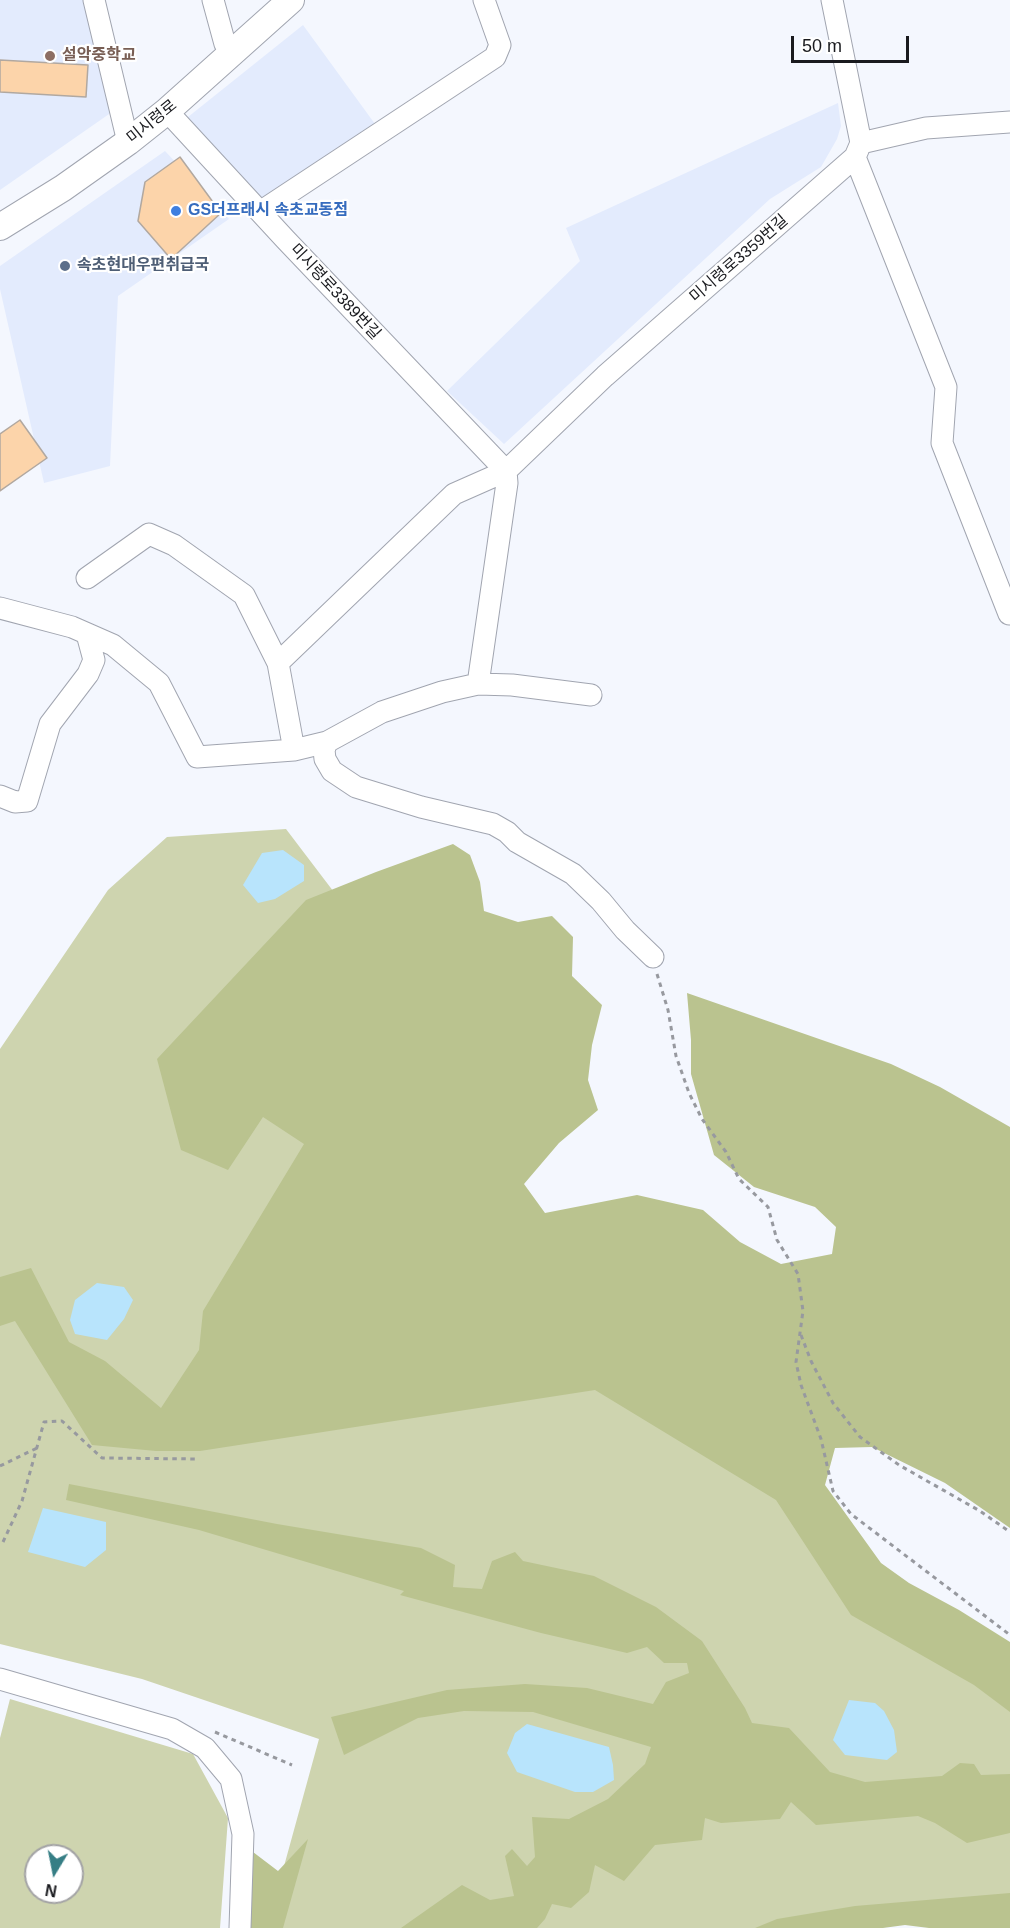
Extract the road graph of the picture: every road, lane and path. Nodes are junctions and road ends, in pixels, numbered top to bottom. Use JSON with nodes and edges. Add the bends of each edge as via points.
{"nodes":[{"id":1,"x":94,"y":0,"type":"edge"},
{"id":2,"x":213,"y":0,"type":"edge"},
{"id":3,"x":291,"y":0,"type":"edge"},
{"id":4,"x":484,"y":0,"type":"edge"},
{"id":5,"x":832,"y":0,"type":"edge"},
{"id":6,"x":225,"y":44,"type":"dead end"},
{"id":7,"x":167,"y":111,"type":"junction"},
{"id":8,"x":1010,"y":122,"type":"edge"},
{"id":9,"x":128,"y":142,"type":"junction"},
{"id":10,"x":858,"y":150,"type":"junction"},
{"id":11,"x":260,"y":212,"type":"junction"},
{"id":12,"x":0,"y":227,"type":"edge"},
{"id":13,"x":506,"y":471,"type":"junction"},
{"id":14,"x":87,"y":578,"type":"dead end"},
{"id":15,"x":0,"y":608,"type":"edge"},
{"id":16,"x":1010,"y":614,"type":"edge"},
{"id":17,"x":87,"y":634,"type":"junction"},
{"id":18,"x":278,"y":663,"type":"junction"},
{"id":19,"x":478,"y":684,"type":"junction"},
{"id":20,"x":591,"y":695,"type":"dead end"},
{"id":21,"x":327,"y":742,"type":"junction"},
{"id":22,"x":294,"y":750,"type":"junction"},
{"id":23,"x":0,"y":796,"type":"edge"},
{"id":24,"x":653,"y":957,"type":"joint"},
{"id":25,"x":800,"y":1333,"type":"junction"},
{"id":26,"x":37,"y":1448,"type":"junction"},
{"id":27,"x":198,"y":1459,"type":"dead end"},
{"id":28,"x":0,"y":1466,"type":"edge"},
{"id":29,"x":1010,"y":1532,"type":"edge"},
{"id":30,"x":3,"y":1542,"type":"dead end"},
{"id":31,"x":1010,"y":1635,"type":"edge"},
{"id":32,"x":0,"y":1679,"type":"edge"},
{"id":33,"x":240,"y":1928,"type":"edge"}],
"edges":[{"from":1,"to":9,"type":"street"},
{"from":2,"to":6,"type":"street"},
{"from":3,"to":7,"type":"main road","name":"미시령로"},
{"from":4,"to":11,"type":"street","via":[[500,45],[495,57]]},
{"from":5,"to":10,"type":"street"},
{"from":7,"to":9,"type":"main road","name":"미시령로"},
{"from":7,"to":11,"type":"street","name":"미시령로3389번길"},
{"from":8,"to":10,"type":"street","via":[[926,128]]},
{"from":9,"to":12,"type":"main road","name":"미시령로","via":[[63,189]]},
{"from":10,"to":13,"type":"street","name":"미시령로3359번길","via":[[605,376]]},
{"from":10,"to":16,"type":"street","via":[[946,387],[942,443]]},
{"from":11,"to":13,"type":"street","name":"미시령로3389번길"},
{"from":13,"to":18,"type":"street","name":"미시령로3359번길","via":[[454,494]]},
{"from":13,"to":19,"type":"street"},
{"from":14,"to":18,"type":"street","via":[[149,534],[174,545],[244,595]]},
{"from":15,"to":17,"type":"street"},
{"from":17,"to":22,"type":"street","via":[[113,645],[159,683],[197,757]]},
{"from":17,"to":23,"type":"street","via":[[91,667],[50,724],[27,801],[15,802]]},
{"from":18,"to":22,"type":"street"},
{"from":19,"to":20,"type":"street"},
{"from":19,"to":21,"type":"street","via":[[382,712]]},
{"from":21,"to":22,"type":"street"},
{"from":21,"to":24,"type":"street","via":[[325,759],[332,771],[356,787],[493,824],[573,874]]},
{"from":24,"to":25,"type":"path","via":[[689,1094],[739,1179],[768,1207],[777,1240],[798,1274],[803,1311]]},
{"from":25,"to":29,"type":"path","via":[[833,1403],[860,1437]]},
{"from":25,"to":31,"type":"path","via":[[796,1362],[833,1491],[850,1514]]},
{"from":26,"to":27,"type":"path","via":[[44,1422],[62,1421],[102,1458]]},
{"from":26,"to":28,"type":"path"},
{"from":26,"to":30,"type":"path","via":[[22,1501]]},
{"from":32,"to":33,"type":"street","via":[[172,1729],[205,1748],[231,1779],[243,1834]]}]}
